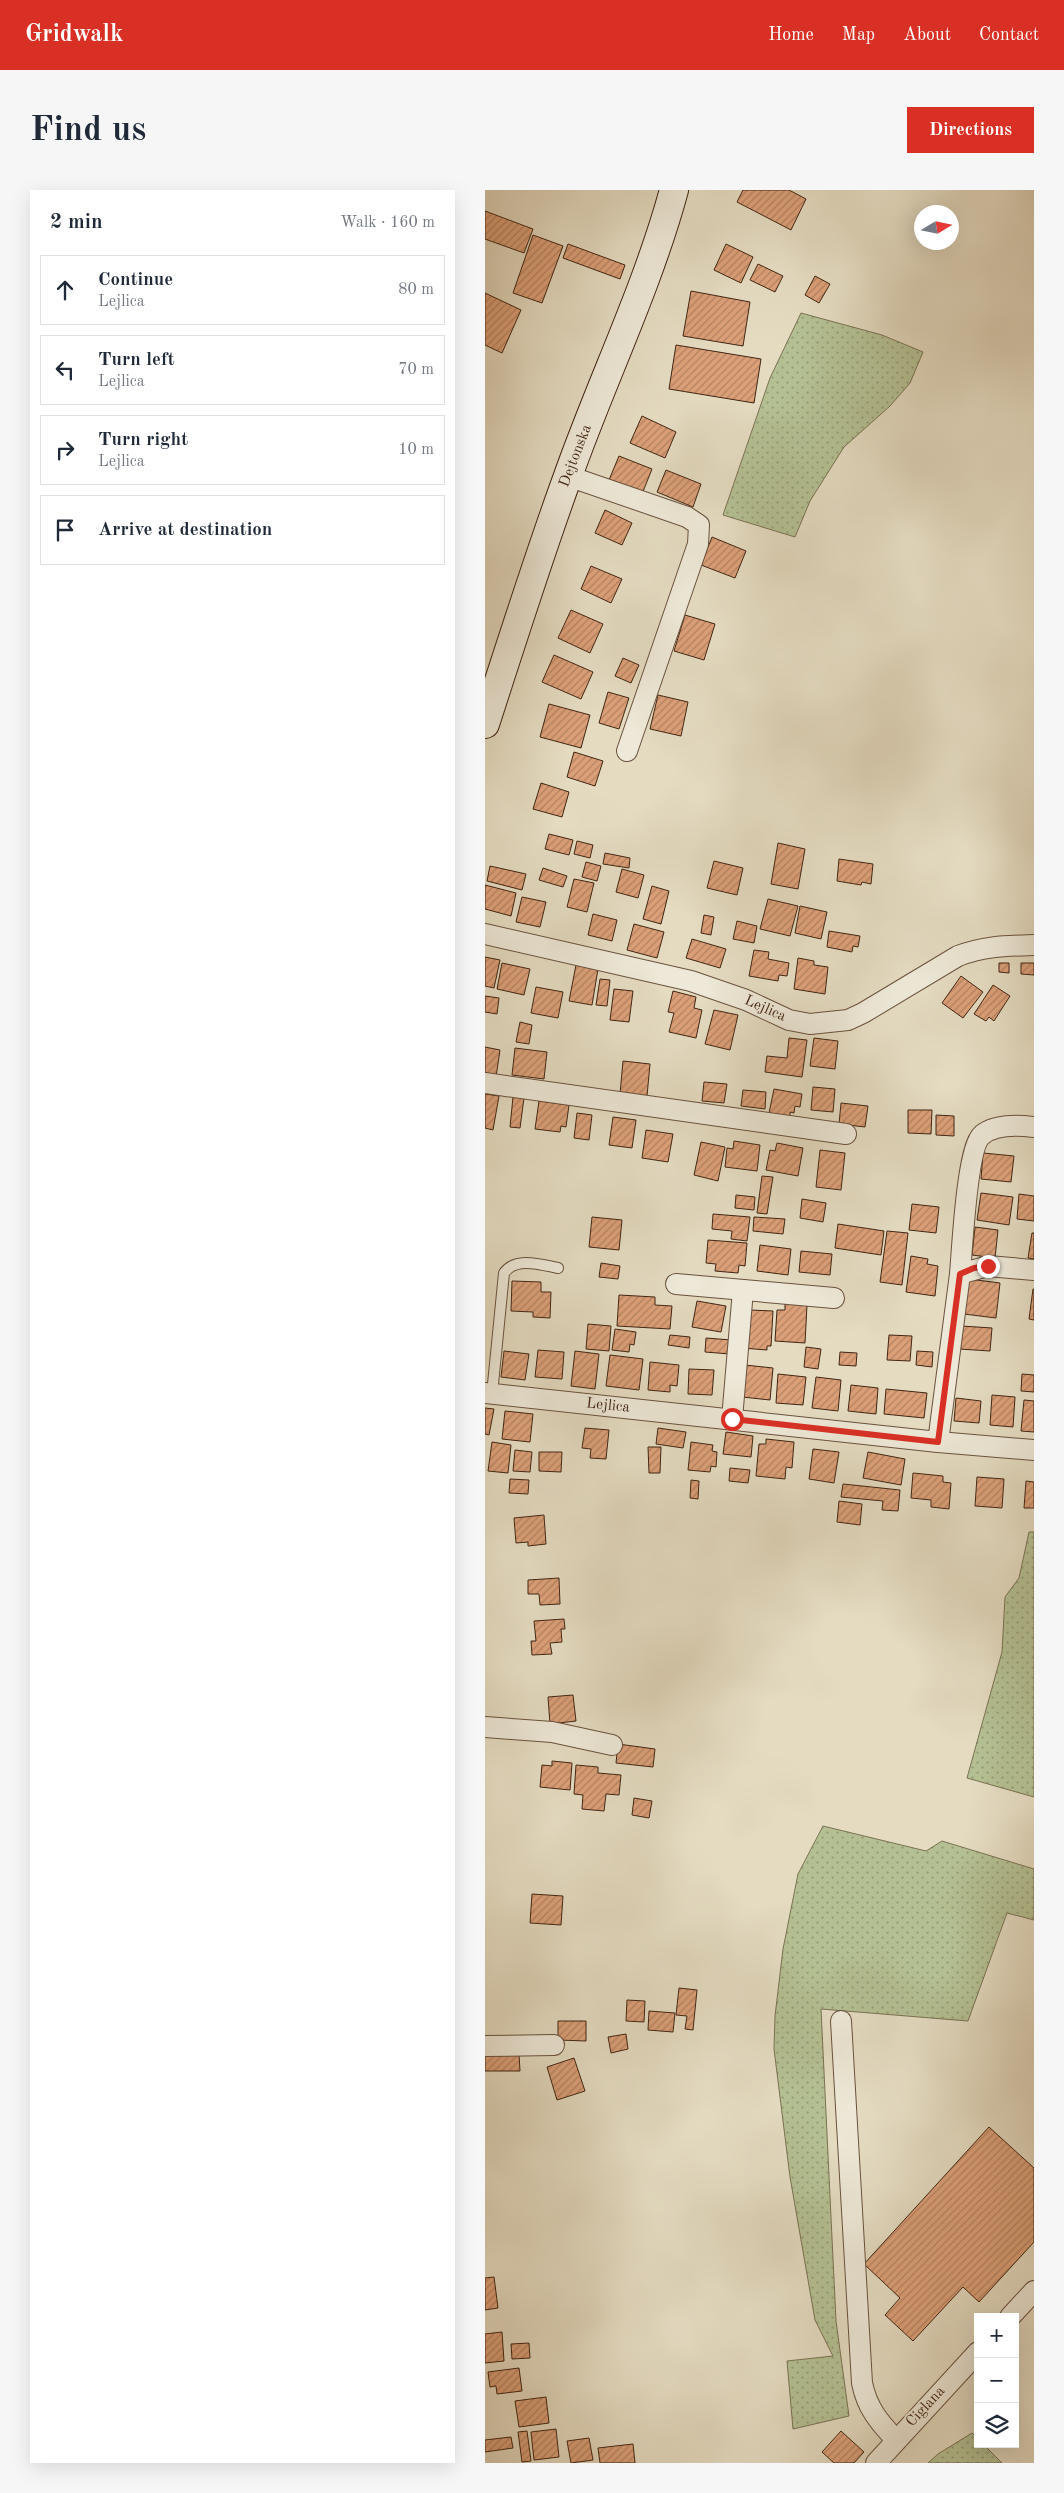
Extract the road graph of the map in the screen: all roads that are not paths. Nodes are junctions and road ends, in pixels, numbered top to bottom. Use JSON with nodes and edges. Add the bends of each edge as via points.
{"nodes":[{"id":1,"x":674,"y":190,"type":"edge"},
{"id":2,"x":568,"y":476,"type":"junction"},
{"id":3,"x":485,"y":724,"type":"edge"},
{"id":4,"x":627,"y":751,"type":"dead end"},
{"id":5,"x":485,"y":934,"type":"edge"},
{"id":6,"x":1034,"y":945,"type":"edge"},
{"id":7,"x":485,"y":1083,"type":"edge"},
{"id":8,"x":1034,"y":1127,"type":"edge"},
{"id":9,"x":846,"y":1134,"type":"dead end"},
{"id":10,"x":558,"y":1268,"type":"dead end"},
{"id":11,"x":1034,"y":1270,"type":"edge"},
{"id":12,"x":960,"y":1274,"type":"junction"},
{"id":13,"x":676,"y":1284,"type":"dead end"},
{"id":14,"x":743,"y":1290,"type":"junction"},
{"id":15,"x":834,"y":1298,"type":"dead end"},
{"id":16,"x":488,"y":1394,"type":"edge"},
{"id":17,"x":732,"y":1419,"type":"junction"},
{"id":18,"x":938,"y":1442,"type":"junction"},
{"id":19,"x":1034,"y":1450,"type":"edge"},
{"id":20,"x":485,"y":1727,"type":"edge"},
{"id":21,"x":611,"y":1745,"type":"dead end"},
{"id":22,"x":841,"y":2021,"type":"dead end"},
{"id":23,"x":554,"y":2045,"type":"dead end"},
{"id":24,"x":485,"y":2046,"type":"edge"},
{"id":25,"x":1034,"y":2291,"type":"edge"},
{"id":26,"x":1014,"y":2313,"type":"edge"},
{"id":27,"x":974,"y":2356,"type":"edge"},
{"id":28,"x":896,"y":2440,"type":"junction"},
{"id":29,"x":876,"y":2463,"type":"edge"}],
"edges":[{"from":1,"to":2,"type":"main road","name":"Dejtonska","via":[[632,316]]},
{"from":2,"to":3,"type":"main road","name":"Dejtonska"},
{"from":2,"to":4,"type":"street","via":[[687,517],[699,525],[698,544]]},
{"from":5,"to":6,"type":"street","name":"Lejlica","via":[[691,981],[746,1000],[789,1020],[810,1024],[848,1020],[958,956],[990,946]]},
{"from":7,"to":9,"type":"street"},
{"from":8,"to":12,"type":"street","via":[[1007,1126],[988,1131],[975,1145]]},
{"from":10,"to":16,"type":"lane","via":[[525,1263],[513,1266],[505,1273]]},
{"from":11,"to":12,"type":"street","via":[[988,1266]]},
{"from":12,"to":18,"type":"street"},
{"from":13,"to":14,"type":"street"},
{"from":14,"to":15,"type":"street"},
{"from":14,"to":17,"type":"street"},
{"from":16,"to":17,"type":"street","name":"Lejlica"},
{"from":17,"to":18,"type":"street","name":"Lejlica"},
{"from":18,"to":19,"type":"street","name":"Lejlica"},
{"from":20,"to":21,"type":"street","via":[[552,1732]]},
{"from":22,"to":28,"type":"street","via":[[862,2383],[871,2411]]},
{"from":23,"to":24,"type":"street"},
{"from":25,"to":26,"type":"street"},
{"from":27,"to":28,"type":"street","name":"Ciglana"},
{"from":28,"to":29,"type":"street","name":"Ciglana"}]}
